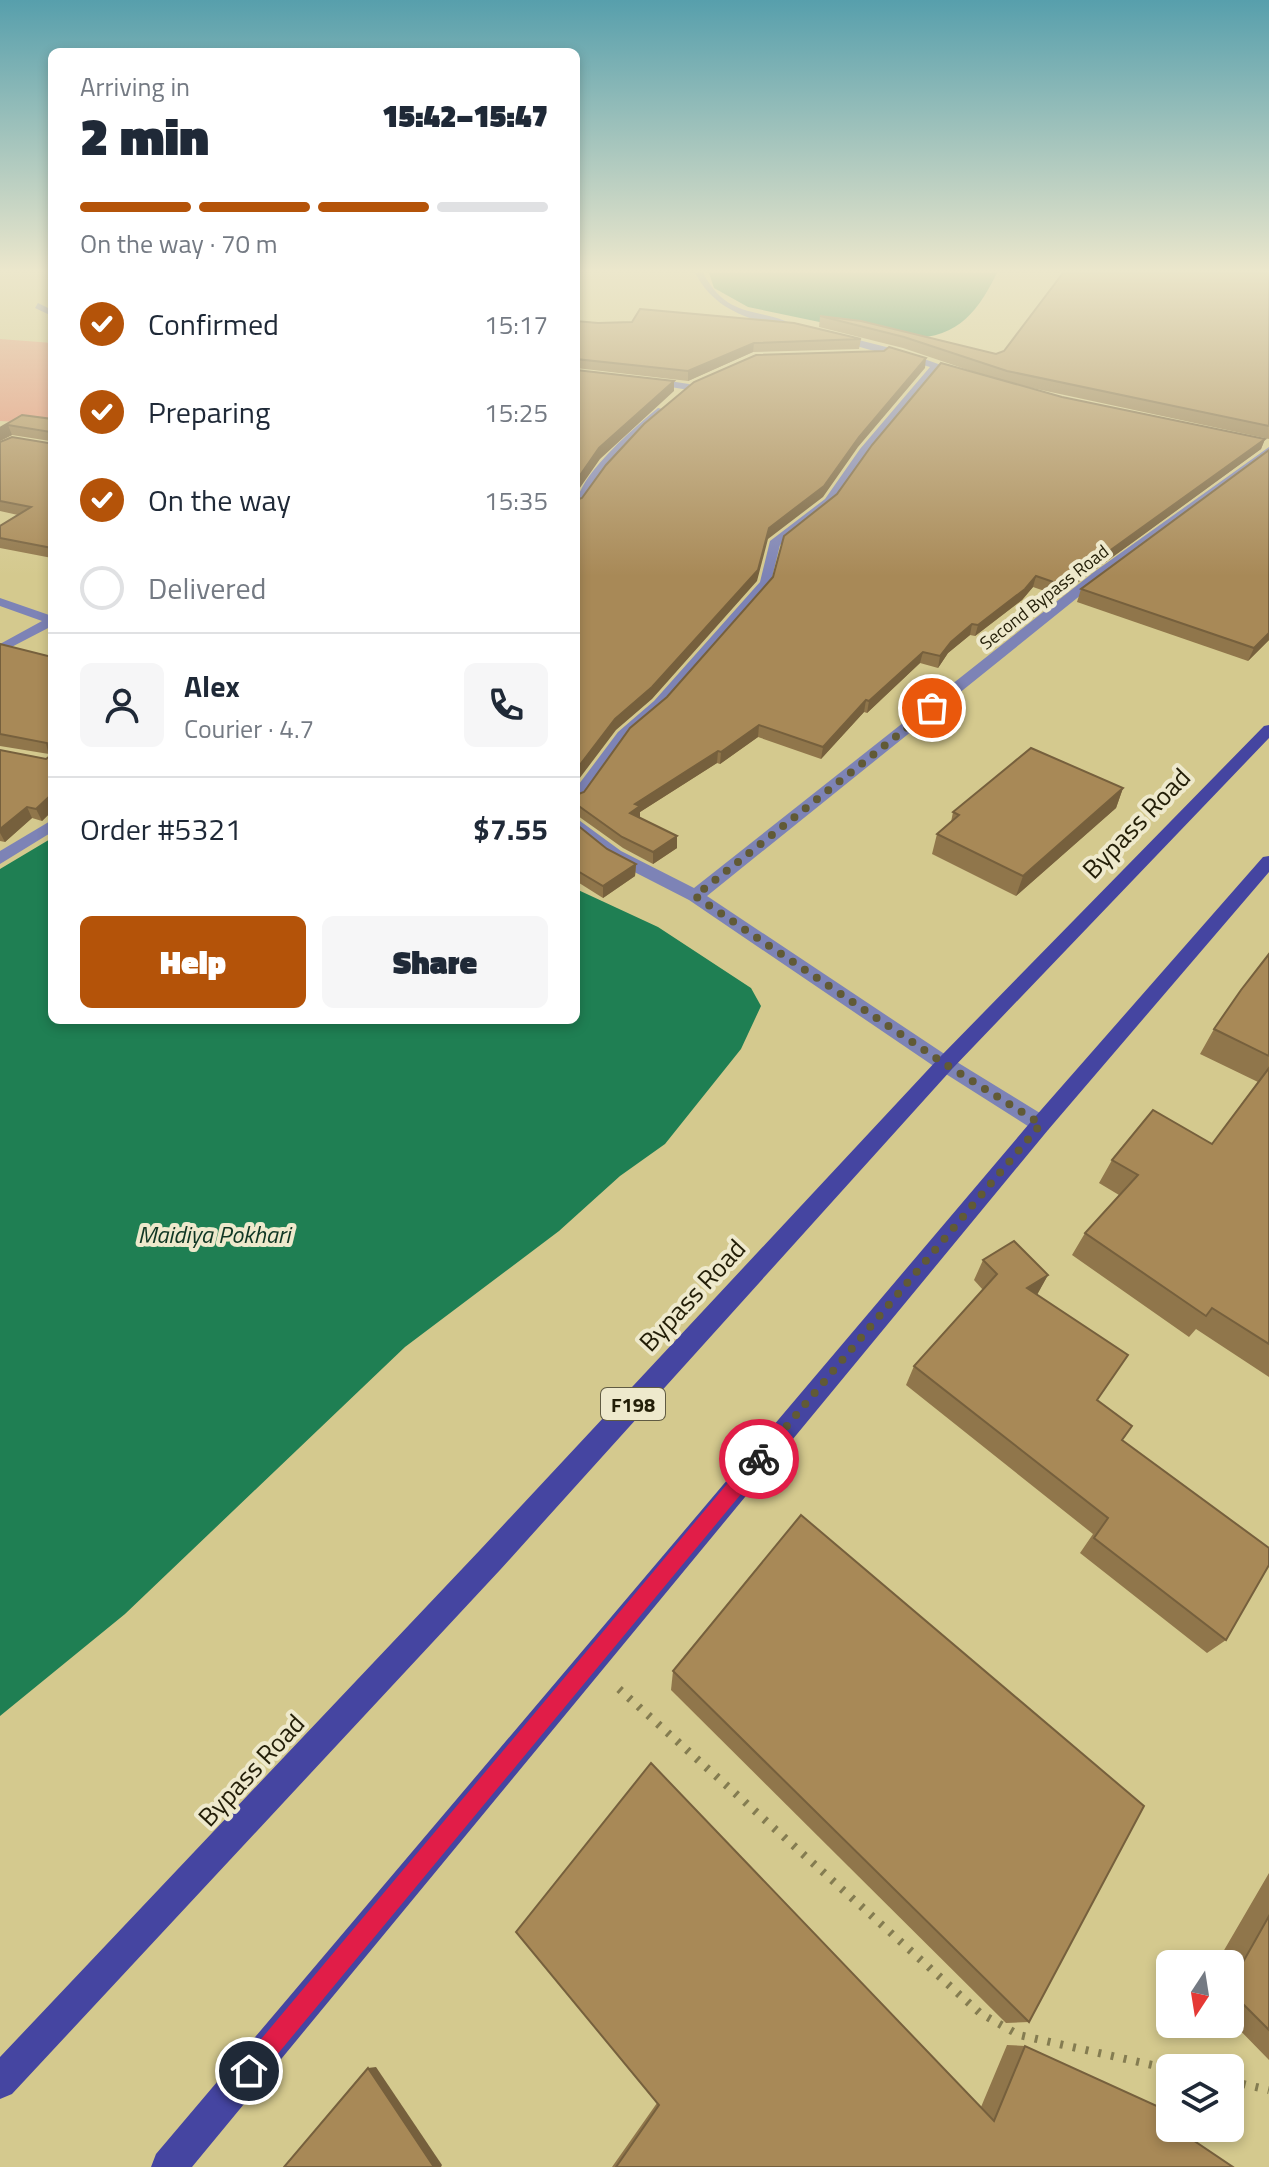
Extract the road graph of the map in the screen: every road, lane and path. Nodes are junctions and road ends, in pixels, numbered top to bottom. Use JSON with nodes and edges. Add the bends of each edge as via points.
{"nodes":[{"id":1,"x":928,"y":374,"type":"edge"},
{"id":2,"x":963,"y":374,"type":"edge"},
{"id":3,"x":630,"y":378,"type":"edge"},
{"id":4,"x":975,"y":378,"type":"edge"},
{"id":5,"x":703,"y":380,"type":"edge"},
{"id":6,"x":689,"y":387,"type":"junction"},
{"id":7,"x":679,"y":396,"type":"edge"},
{"id":8,"x":668,"y":404,"type":"edge"},
{"id":9,"x":1254,"y":441,"type":"edge"},
{"id":10,"x":1269,"y":447,"type":"edge"},
{"id":11,"x":580,"y":497,"type":"edge"},
{"id":12,"x":0,"y":602,"type":"edge"},
{"id":13,"x":48,"y":620,"type":"edge"},
{"id":14,"x":48,"y":623,"type":"edge"},
{"id":15,"x":0,"y":649,"type":"edge"},
{"id":16,"x":1264,"y":742,"type":"edge"},
{"id":17,"x":580,"y":794,"type":"edge"},
{"id":18,"x":580,"y":826,"type":"edge"},
{"id":19,"x":48,"y":828,"type":"edge"},
{"id":20,"x":0,"y":859,"type":"edge"},
{"id":21,"x":1269,"y":861,"type":"edge"},
{"id":22,"x":695,"y":896,"type":"junction"},
{"id":23,"x":945,"y":1064,"type":"junction"},
{"id":24,"x":1041,"y":1124,"type":"junction"},
{"id":25,"x":589,"y":1661,"type":"junction"},
{"id":26,"x":1156,"y":2066,"type":"edge"},
{"id":27,"x":0,"y":2082,"type":"edge"},
{"id":28,"x":1244,"y":2084,"type":"edge"},
{"id":29,"x":1269,"y":2090,"type":"edge"},
{"id":30,"x":169,"y":2167,"type":"edge"}],
"edges":[{"from":1,"to":17,"type":"street","via":[[829,501],[774,544],[766,583],[659,704],[623,735]]},
{"from":2,"to":4,"type":"street"},
{"from":3,"to":6,"type":"street"},
{"from":5,"to":6,"type":"street"},
{"from":6,"to":7,"type":"street"},
{"from":8,"to":11,"type":"street","via":[[638,430]]},
{"from":9,"to":10,"type":"street"},
{"from":10,"to":22,"type":"street","name":"Second Bypass Road","via":[[1098,575]]},
{"from":12,"to":13,"type":"street"},
{"from":14,"to":15,"type":"street"},
{"from":16,"to":23,"type":"main road","name":"Bypass Road","number":"F198"},
{"from":18,"to":22,"type":"street","via":[[615,855]]},
{"from":19,"to":20,"type":"street"},
{"from":21,"to":24,"type":"main road"},
{"from":22,"to":23,"type":"street"},
{"from":23,"to":24,"type":"street"},
{"from":23,"to":27,"type":"main road","name":"Bypass Road","number":"F198"},
{"from":24,"to":25,"type":"main road"},
{"from":25,"to":26,"type":"path","via":[[980,2013],[1019,2035]]},
{"from":25,"to":30,"type":"main road"},
{"from":28,"to":29,"type":"path"}]}
